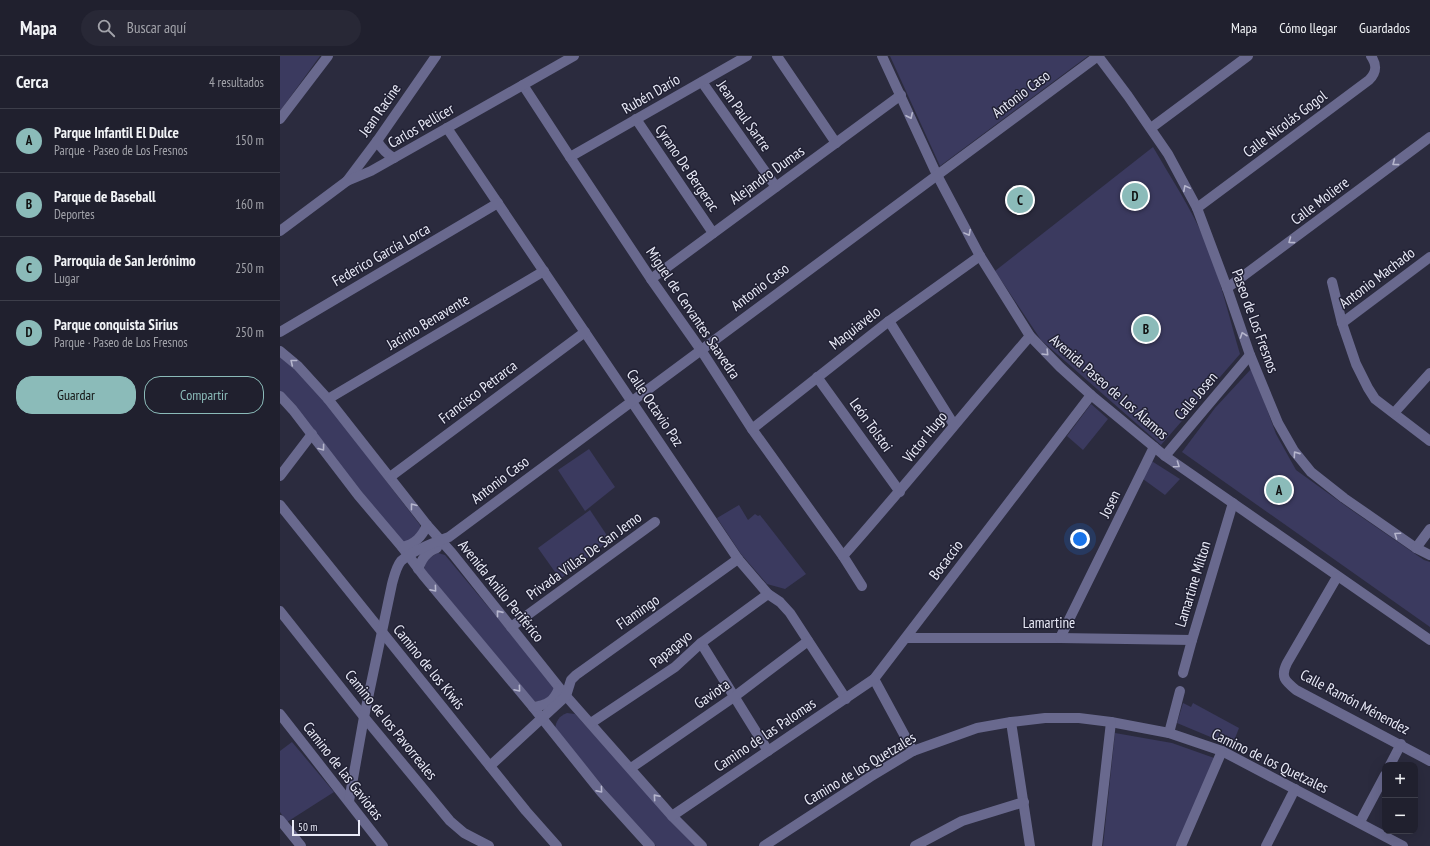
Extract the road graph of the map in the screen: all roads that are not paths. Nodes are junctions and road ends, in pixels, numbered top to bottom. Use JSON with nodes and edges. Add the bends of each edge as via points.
{"nodes":[{"id":1,"x":328,"y":56,"type":"edge"},
{"id":2,"x":436,"y":56,"type":"edge"},
{"id":3,"x":574,"y":56,"type":"edge"},
{"id":4,"x":747,"y":56,"type":"edge"},
{"id":5,"x":777,"y":56,"type":"edge"},
{"id":6,"x":882,"y":56,"type":"edge"},
{"id":7,"x":1098,"y":56,"type":"edge"},
{"id":8,"x":1248,"y":56,"type":"edge"},
{"id":9,"x":1371,"y":56,"type":"edge"},
{"id":10,"x":702,"y":82,"type":"junction"},
{"id":11,"x":523,"y":85,"type":"junction"},
{"id":12,"x":901,"y":95,"type":"junction"},
{"id":13,"x":280,"y":119,"type":"edge"},
{"id":14,"x":636,"y":119,"type":"junction"},
{"id":15,"x":447,"y":128,"type":"junction"},
{"id":16,"x":1151,"y":128,"type":"junction"},
{"id":17,"x":377,"y":141,"type":"junction"},
{"id":18,"x":1429,"y":141,"type":"edge"},
{"id":19,"x":836,"y":143,"type":"junction"},
{"id":20,"x":570,"y":157,"type":"junction"},
{"id":21,"x":394,"y":158,"type":"junction"},
{"id":22,"x":937,"y":175,"type":"junction"},
{"id":23,"x":347,"y":181,"type":"junction"},
{"id":24,"x":776,"y":187,"type":"junction"},
{"id":25,"x":498,"y":203,"type":"junction"},
{"id":26,"x":1197,"y":208,"type":"junction"},
{"id":27,"x":282,"y":228,"type":"edge"},
{"id":28,"x":713,"y":233,"type":"junction"},
{"id":29,"x":980,"y":256,"type":"junction"},
{"id":30,"x":1430,"y":257,"type":"edge"},
{"id":31,"x":544,"y":271,"type":"junction"},
{"id":32,"x":652,"y":279,"type":"junction"},
{"id":33,"x":1332,"y":282,"type":"dead end"},
{"id":34,"x":1227,"y":288,"type":"junction"},
{"id":35,"x":889,"y":321,"type":"junction"},
{"id":36,"x":1342,"y":324,"type":"junction"},
{"id":37,"x":280,"y":332,"type":"edge"},
{"id":38,"x":585,"y":332,"type":"junction"},
{"id":39,"x":1030,"y":336,"type":"junction"},
{"id":40,"x":701,"y":350,"type":"junction"},
{"id":41,"x":280,"y":351,"type":"edge"},
{"id":42,"x":1250,"y":355,"type":"junction"},
{"id":43,"x":1430,"y":374,"type":"edge"},
{"id":44,"x":817,"y":377,"type":"junction"},
{"id":45,"x":1091,"y":394,"type":"junction"},
{"id":46,"x":280,"y":396,"type":"edge"},
{"id":47,"x":328,"y":399,"type":"junction"},
{"id":48,"x":632,"y":401,"type":"junction"},
{"id":49,"x":1394,"y":413,"type":"junction"},
{"id":50,"x":954,"y":425,"type":"junction"},
{"id":51,"x":752,"y":429,"type":"junction"},
{"id":52,"x":312,"y":434,"type":"junction"},
{"id":53,"x":1430,"y":441,"type":"edge"},
{"id":54,"x":1154,"y":447,"type":"junction"},
{"id":55,"x":1164,"y":456,"type":"junction"},
{"id":56,"x":280,"y":476,"type":"edge"},
{"id":57,"x":390,"y":477,"type":"junction"},
{"id":58,"x":900,"y":492,"type":"junction"},
{"id":59,"x":1233,"y":503,"type":"junction"},
{"id":60,"x":280,"y":505,"type":"edge"},
{"id":61,"x":655,"y":522,"type":"dead end"},
{"id":62,"x":427,"y":525,"type":"junction"},
{"id":63,"x":1430,"y":530,"type":"edge"},
{"id":64,"x":443,"y":544,"type":"junction"},
{"id":65,"x":1416,"y":548,"type":"junction"},
{"id":66,"x":405,"y":551,"type":"junction"},
{"id":67,"x":1430,"y":555,"type":"edge"},
{"id":68,"x":843,"y":556,"type":"junction"},
{"id":69,"x":738,"y":559,"type":"junction"},
{"id":70,"x":418,"y":569,"type":"junction"},
{"id":71,"x":1337,"y":577,"type":"junction"},
{"id":72,"x":862,"y":586,"type":"dead end"},
{"id":73,"x":768,"y":594,"type":"junction"},
{"id":74,"x":280,"y":611,"type":"edge"},
{"id":75,"x":511,"y":627,"type":"junction"},
{"id":76,"x":382,"y":631,"type":"junction"},
{"id":77,"x":906,"y":638,"type":"junction"},
{"id":78,"x":1060,"y":638,"type":"junction"},
{"id":79,"x":1192,"y":640,"type":"junction"},
{"id":80,"x":1430,"y":640,"type":"edge"},
{"id":81,"x":808,"y":641,"type":"junction"},
{"id":82,"x":701,"y":643,"type":"junction"},
{"id":83,"x":1183,"y":674,"type":"dead end"},
{"id":84,"x":874,"y":679,"type":"junction"},
{"id":85,"x":559,"y":688,"type":"junction"},
{"id":86,"x":1180,"y":691,"type":"dead end"},
{"id":87,"x":566,"y":696,"type":"junction"},
{"id":88,"x":734,"y":697,"type":"junction"},
{"id":89,"x":846,"y":699,"type":"junction"},
{"id":90,"x":575,"y":706,"type":"junction"},
{"id":91,"x":533,"y":707,"type":"junction"},
{"id":92,"x":280,"y":714,"type":"edge"},
{"id":93,"x":364,"y":717,"type":"junction"},
{"id":94,"x":545,"y":722,"type":"junction"},
{"id":95,"x":1011,"y":722,"type":"junction"},
{"id":96,"x":1111,"y":722,"type":"junction"},
{"id":97,"x":591,"y":723,"type":"junction"},
{"id":98,"x":1169,"y":733,"type":"junction"},
{"id":99,"x":1401,"y":744,"type":"junction"},
{"id":100,"x":768,"y":751,"type":"junction"},
{"id":101,"x":913,"y":751,"type":"junction"},
{"id":102,"x":1222,"y":751,"type":"junction"},
{"id":103,"x":1430,"y":761,"type":"edge"},
{"id":104,"x":1392,"y":762,"type":"edge"},
{"id":105,"x":490,"y":766,"type":"junction"},
{"id":106,"x":631,"y":768,"type":"junction"},
{"id":107,"x":1382,"y":781,"type":"edge"},
{"id":108,"x":1295,"y":789,"type":"junction"},
{"id":109,"x":349,"y":801,"type":"junction"},
{"id":110,"x":1024,"y":802,"type":"junction"},
{"id":111,"x":672,"y":816,"type":"junction"},
{"id":112,"x":280,"y":820,"type":"edge"},
{"id":113,"x":1360,"y":822,"type":"junction"},
{"id":114,"x":301,"y":846,"type":"edge"},
{"id":115,"x":383,"y":846,"type":"edge"},
{"id":116,"x":489,"y":846,"type":"edge"},
{"id":117,"x":557,"y":846,"type":"edge"},
{"id":118,"x":650,"y":846,"type":"edge"},
{"id":119,"x":702,"y":846,"type":"edge"},
{"id":120,"x":764,"y":846,"type":"edge"},
{"id":121,"x":915,"y":846,"type":"edge"},
{"id":122,"x":1030,"y":846,"type":"edge"},
{"id":123,"x":1097,"y":846,"type":"edge"},
{"id":124,"x":1181,"y":846,"type":"edge"},
{"id":125,"x":1266,"y":846,"type":"edge"},
{"id":126,"x":1403,"y":846,"type":"edge"}],
"edges":[{"from":1,"to":13,"type":"street"},
{"from":2,"to":17,"type":"street","name":"Jean Racine"},
{"from":3,"to":11,"type":"street","name":"Carlos Pellicer"},
{"from":4,"to":10,"type":"street","name":"Rubén Darío"},
{"from":5,"to":19,"type":"street"},
{"from":6,"to":12,"type":"street","name":"Avenida Paseo de Los Álamos"},
{"from":7,"to":16,"type":"street","name":"Paseo de Los Fresnos"},
{"from":7,"to":22,"type":"street","name":"Antonio Caso"},
{"from":8,"to":16,"type":"street"},
{"from":9,"to":26,"type":"street","name":"Calle Nicolás Gogol","via":[[1376,69],[1369,80]]},
{"from":10,"to":14,"type":"street","name":"Rubén Darío"},
{"from":10,"to":24,"type":"street","name":"Jean Paul Sartre"},
{"from":11,"to":15,"type":"street","name":"Carlos Pellicer"},
{"from":11,"to":20,"type":"street","name":"Miguel de Cervantes Saavedra"},
{"from":12,"to":19,"type":"street","name":"Alejandro Dumas"},
{"from":12,"to":22,"type":"street","name":"Avenida Paseo de Los Álamos","one_way":true},
{"from":14,"to":20,"type":"street","name":"Rubén Darío"},
{"from":14,"to":28,"type":"street","name":"Cyrano De Bergerac"},
{"from":15,"to":21,"type":"street","name":"Carlos Pellicer"},
{"from":15,"to":25,"type":"street","name":"Calle Octavio Paz"},
{"from":26,"to":16,"type":"street","name":"Paseo de Los Fresnos","one_way":true},
{"from":17,"to":21,"type":"street","via":[[381,149]]},
{"from":17,"to":23,"type":"street","name":"Jean Racine"},
{"from":18,"to":34,"type":"street","name":"Calle Moliere","one_way":true},
{"from":19,"to":24,"type":"street","name":"Alejandro Dumas"},
{"from":20,"to":32,"type":"street","name":"Miguel de Cervantes Saavedra"},
{"from":21,"to":23,"type":"street","name":"Carlos Pellicer"},
{"from":22,"to":29,"type":"street","name":"Avenida Paseo de Los Álamos","one_way":true},
{"from":22,"to":40,"type":"street","name":"Antonio Caso"},
{"from":23,"to":27,"type":"street","name":"Carlos Pellicer"},
{"from":24,"to":28,"type":"street","name":"Alejandro Dumas"},
{"from":25,"to":31,"type":"street","name":"Calle Octavio Paz"},
{"from":25,"to":37,"type":"street","name":"Federico García Lorca"},
{"from":26,"to":34,"type":"street","name":"Paseo de Los Fresnos"},
{"from":28,"to":32,"type":"street","name":"Alejandro Dumas"},
{"from":29,"to":35,"type":"street","name":"Maquiavelo"},
{"from":29,"to":39,"type":"street","name":"Avenida Paseo de Los Álamos"},
{"from":30,"to":36,"type":"street","name":"Antonio Machado"},
{"from":31,"to":38,"type":"street","name":"Calle Octavio Paz"},
{"from":31,"to":47,"type":"street","name":"Jacinto Benavente"},
{"from":32,"to":40,"type":"street","name":"Miguel de Cervantes Saavedra"},
{"from":33,"to":36,"type":"street","name":"Antonio Machado"},
{"from":42,"to":34,"type":"street","name":"Paseo de Los Fresnos","one_way":true},
{"from":35,"to":44,"type":"street","name":"Maquiavelo"},
{"from":35,"to":50,"type":"street"},
{"from":36,"to":49,"type":"street","name":"Antonio Machado","via":[[1356,364],[1368,388],[1375,399]]},
{"from":38,"to":48,"type":"street","name":"Calle Octavio Paz"},
{"from":38,"to":57,"type":"street","name":"Francisco Petrarca"},
{"from":39,"to":45,"type":"street","name":"Avenida Paseo de Los Álamos","one_way":true},
{"from":39,"to":50,"type":"street","name":"Víctor Hugo"},
{"from":40,"to":48,"type":"street","name":"Antonio Caso"},
{"from":40,"to":51,"type":"street","name":"Miguel de Cervantes Saavedra"},
{"from":47,"to":41,"type":"street","name":"Avenida Anillo Periférico","one_way":true,"via":[[306,373]]},
{"from":42,"to":55,"type":"street","name":"Calle Josen"},
{"from":65,"to":42,"type":"street","name":"Paseo de Los Fresnos","one_way":true,"via":[[1344,498],[1300,460],[1278,423]]},
{"from":43,"to":49,"type":"street"},
{"from":44,"to":51,"type":"street","name":"Maquiavelo"},
{"from":44,"to":58,"type":"street","name":"León Tolstoi"},
{"from":45,"to":54,"type":"street","name":"Avenida Paseo de Los Álamos"},
{"from":45,"to":77,"type":"street","name":"Bocaccio"},
{"from":46,"to":52,"type":"street"},
{"from":47,"to":57,"type":"street","name":"Avenida Anillo Periférico"},
{"from":48,"to":64,"type":"street","name":"Antonio Caso"},
{"from":48,"to":69,"type":"street","name":"Calle Octavio Paz"},
{"from":49,"to":53,"type":"street","name":"Antonio Machado"},
{"from":50,"to":58,"type":"street","name":"Víctor Hugo"},
{"from":51,"to":68,"type":"street","name":"Miguel de Cervantes Saavedra"},
{"from":52,"to":56,"type":"street"},
{"from":52,"to":66,"type":"street","one_way":true},
{"from":54,"to":55,"type":"street","name":"Avenida Paseo de Los Álamos"},
{"from":54,"to":78,"type":"street","name":"Josen"},
{"from":55,"to":59,"type":"street","name":"Avenida Paseo de Los Álamos","one_way":true},
{"from":62,"to":57,"type":"street","name":"Avenida Anillo Periférico","one_way":true},
{"from":58,"to":68,"type":"street","name":"Víctor Hugo"},
{"from":59,"to":71,"type":"street","name":"Avenida Paseo de Los Álamos"},
{"from":59,"to":79,"type":"street","name":"Lamartine Milton"},
{"from":60,"to":76,"type":"street","name":"Camino de los Kiwis"},
{"from":61,"to":75,"type":"street","name":"Privada Villas De San Jemo"},
{"from":62,"to":64,"type":"street","name":"Avenida Anillo Periférico"},
{"from":62,"to":66,"type":"street","via":[[423,535]]},
{"from":63,"to":65,"type":"street"},
{"from":64,"to":66,"type":"street"},
{"from":64,"to":70,"type":"street","via":[[428,552]]},
{"from":75,"to":64,"type":"street","name":"Avenida Anillo Periférico","one_way":true},
{"from":65,"to":67,"type":"street","name":"Paseo de Los Fresnos"},
{"from":66,"to":70,"type":"street"},
{"from":66,"to":76,"type":"street","via":[[396,569]]},
{"from":68,"to":72,"type":"street","name":"Miguel de Cervantes Saavedra"},
{"from":69,"to":73,"type":"street","name":"Calle Octavio Paz"},
{"from":69,"to":87,"type":"street","name":"Flamingo","via":[[576,674],[571,680]]},
{"from":70,"to":91,"type":"street","one_way":true},
{"from":71,"to":80,"type":"street","name":"Avenida Paseo de Los Álamos"},
{"from":71,"to":99,"type":"street","name":"Calle Ramón Ménendez","via":[[1287,663],[1284,678],[1296,690]]},
{"from":73,"to":81,"type":"street","name":"Calle Octavio Paz","via":[[786,607]]},
{"from":73,"to":82,"type":"street","name":"Papagayo"},
{"from":74,"to":93,"type":"street","name":"Camino de los Pavorreales"},
{"from":75,"to":85,"type":"street","name":"Avenida Anillo Periférico"},
{"from":76,"to":93,"type":"street"},
{"from":76,"to":105,"type":"street","name":"Camino de los Kiwis"},
{"from":77,"to":78,"type":"street","name":"Lamartine"},
{"from":77,"to":84,"type":"street","name":"Bocaccio"},
{"from":78,"to":79,"type":"street","name":"Lamartine"},
{"from":79,"to":83,"type":"street","name":"Lamartine Milton"},
{"from":81,"to":88,"type":"street","name":"Gaviota"},
{"from":81,"to":89,"type":"street","name":"Calle Octavio Paz"},
{"from":82,"to":88,"type":"street"},
{"from":82,"to":97,"type":"street","name":"Papagayo","via":[[675,667]]},
{"from":84,"to":89,"type":"street","name":"Camino de las Palomas"},
{"from":84,"to":101,"type":"street"},
{"from":85,"to":87,"type":"street","name":"Avenida Anillo Periférico"},
{"from":85,"to":91,"type":"street","via":[[549,703]]},
{"from":86,"to":98,"type":"street"},
{"from":87,"to":90,"type":"street","name":"Avenida Anillo Periférico"},
{"from":87,"to":94,"type":"street"},
{"from":88,"to":100,"type":"street"},
{"from":88,"to":106,"type":"street","name":"Gaviota"},
{"from":89,"to":100,"type":"street","name":"Camino de las Palomas"},
{"from":90,"to":94,"type":"street","via":[[562,708]]},
{"from":90,"to":97,"type":"street","name":"Avenida Anillo Periférico"},
{"from":91,"to":94,"type":"street"},
{"from":92,"to":109,"type":"street","name":"Camino de las Gaviotas"},
{"from":93,"to":109,"type":"street"},
{"from":93,"to":116,"type":"street","name":"Camino de los Pavorreales","via":[[450,821],[464,833]]},
{"from":94,"to":105,"type":"street"},
{"from":94,"to":118,"type":"street","one_way":true,"via":[[601,792]]},
{"from":95,"to":96,"type":"street","name":"Camino de los Quetzales","via":[[1078,718]]},
{"from":95,"to":101,"type":"street","name":"Camino de los Quetzales","via":[[977,728]]},
{"from":95,"to":110,"type":"street"},
{"from":96,"to":98,"type":"street","name":"Camino de los Quetzales"},
{"from":96,"to":123,"type":"street"},
{"from":97,"to":106,"type":"street","name":"Avenida Anillo Periférico"},
{"from":98,"to":102,"type":"street","name":"Camino de los Quetzales"},
{"from":99,"to":103,"type":"street","name":"Calle Ramón Ménendez"},
{"from":99,"to":104,"type":"street"},
{"from":100,"to":111,"type":"street","name":"Camino de las Palomas"},
{"from":101,"to":120,"type":"street","name":"Camino de los Quetzales"},
{"from":102,"to":108,"type":"street","name":"Camino de los Quetzales"},
{"from":102,"to":124,"type":"street"},
{"from":105,"to":117,"type":"street","name":"Camino de los Kiwis"},
{"from":111,"to":106,"type":"street","name":"Avenida Anillo Periférico","one_way":true},
{"from":107,"to":113,"type":"street"},
{"from":108,"to":113,"type":"street","name":"Camino de los Quetzales"},
{"from":108,"to":125,"type":"street"},
{"from":109,"to":115,"type":"street","name":"Camino de las Gaviotas"},
{"from":110,"to":121,"type":"street","via":[[962,821]]},
{"from":110,"to":122,"type":"street"},
{"from":111,"to":119,"type":"street","name":"Avenida Anillo Periférico"},
{"from":112,"to":114,"type":"street"},
{"from":113,"to":126,"type":"street","name":"Camino de los Quetzales"}]}
